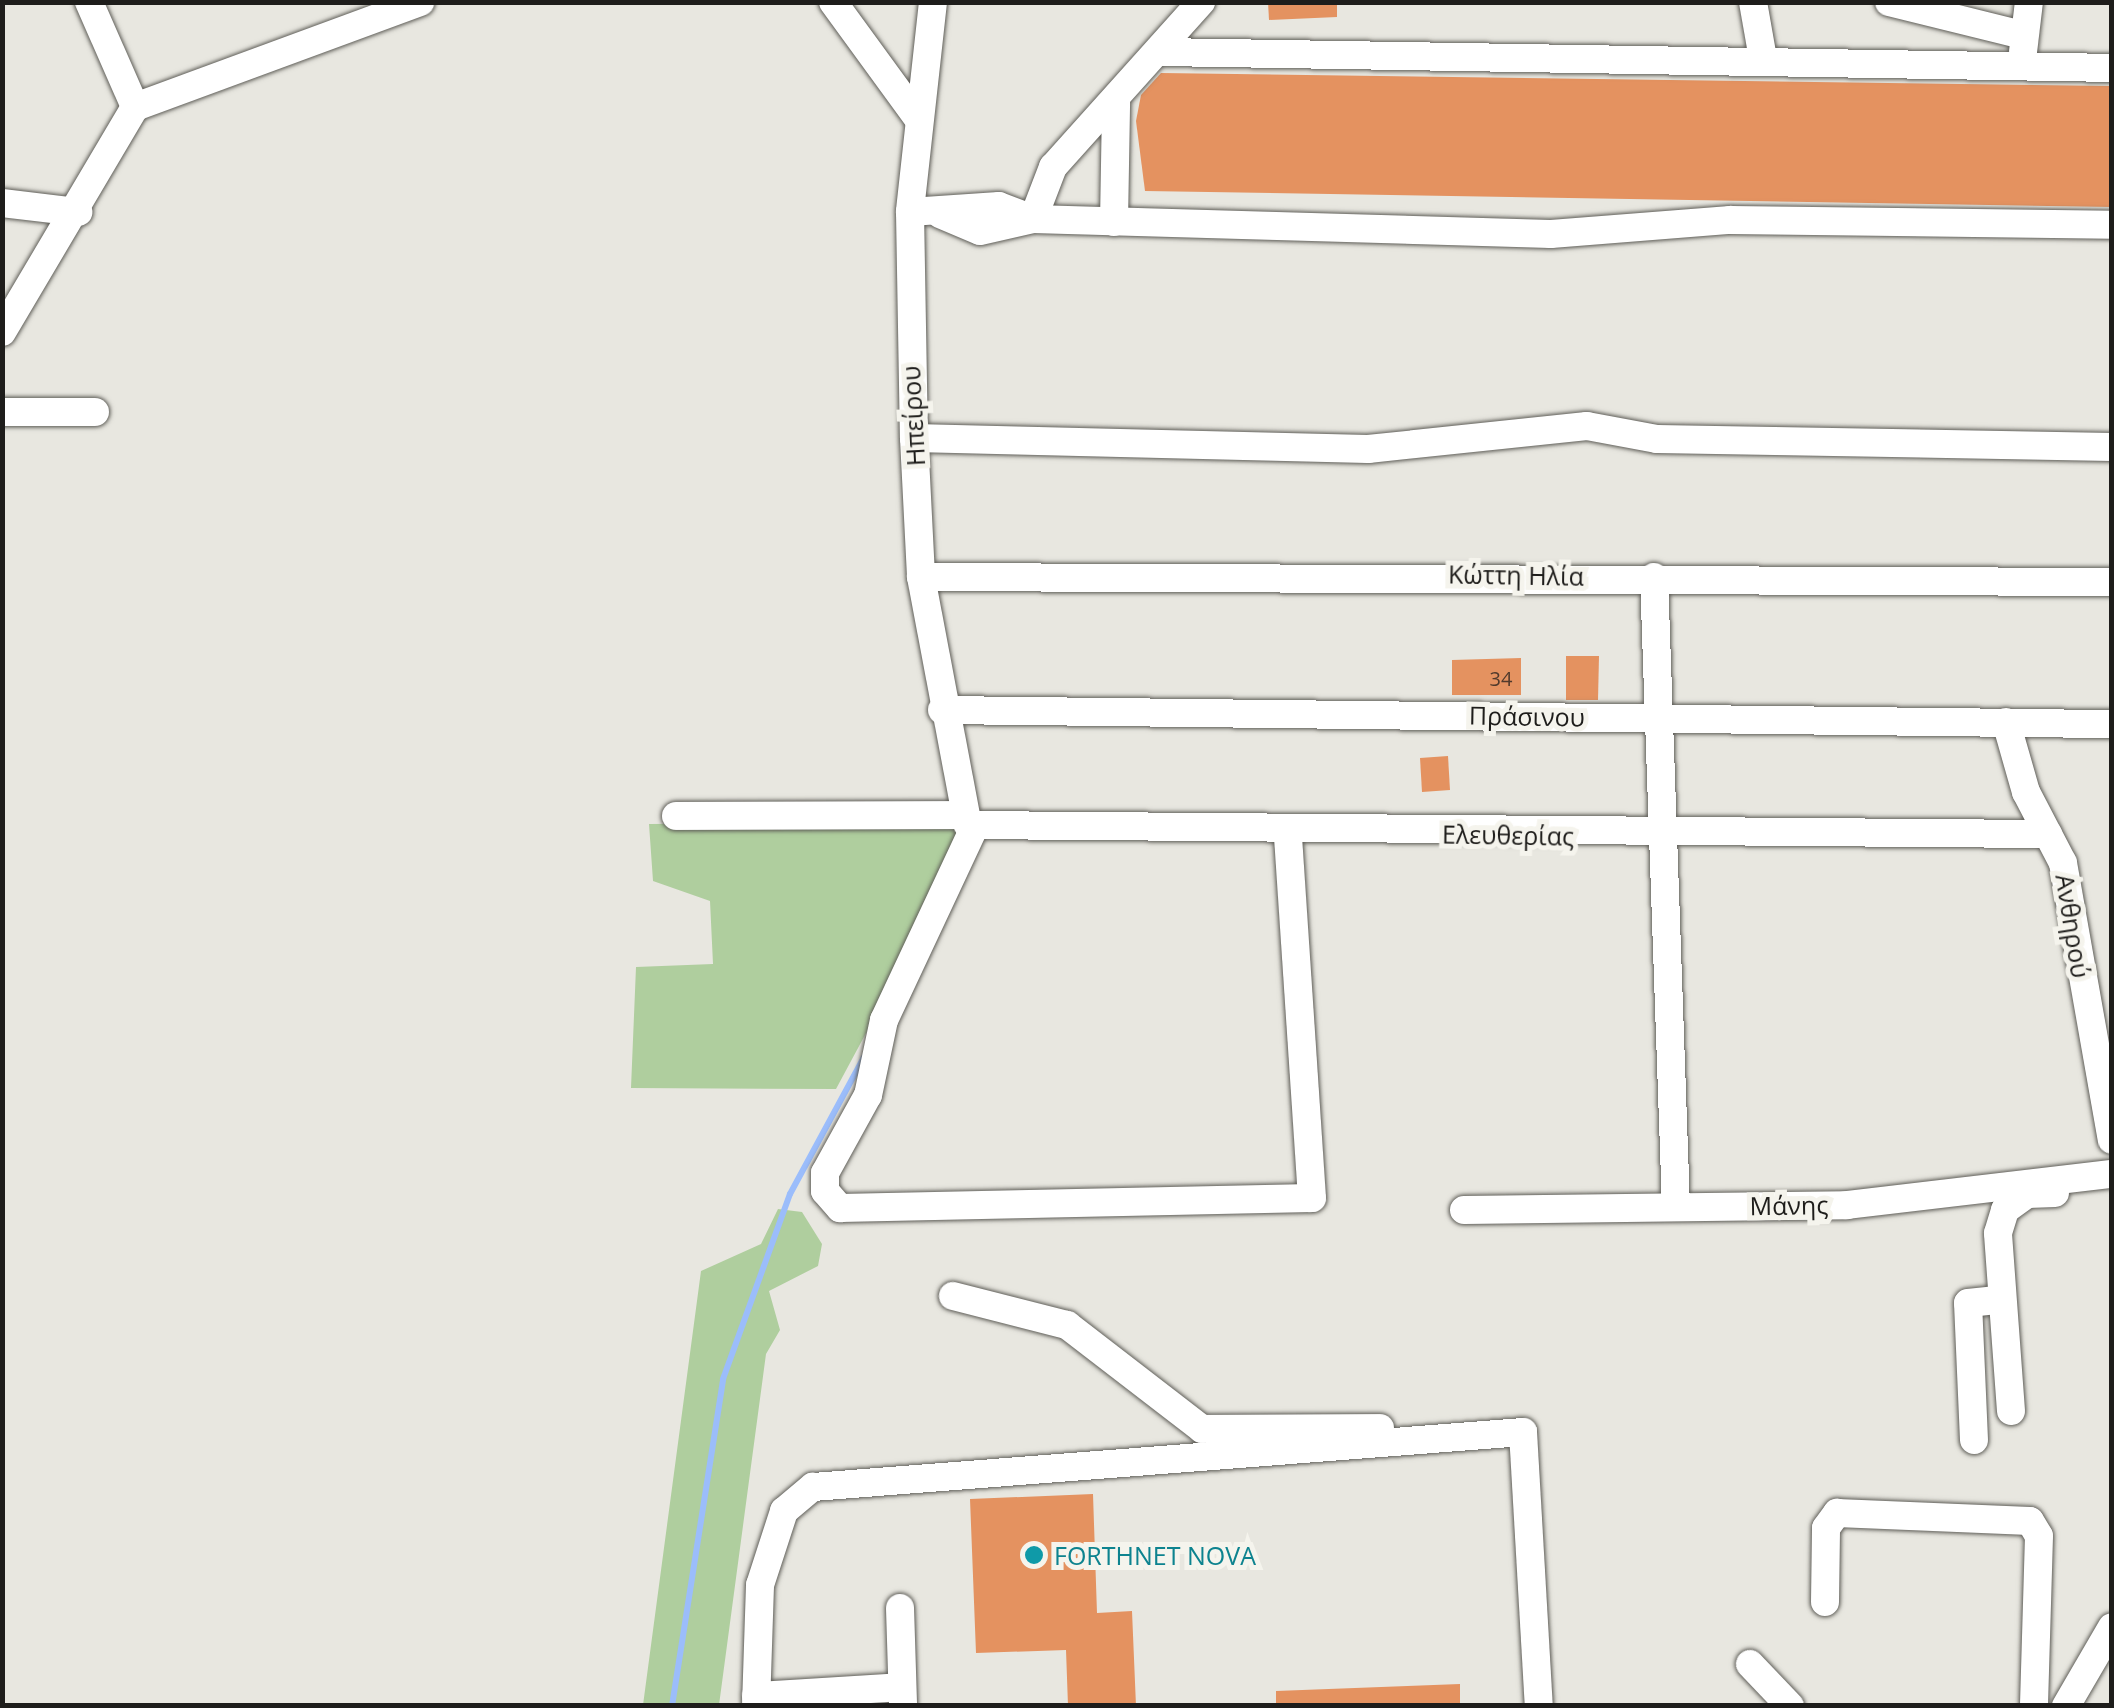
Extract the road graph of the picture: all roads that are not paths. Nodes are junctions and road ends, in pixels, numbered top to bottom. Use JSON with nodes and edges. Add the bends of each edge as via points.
{"nodes":[{"id":1,"x":89,"y":2,"type":"edge"},
{"id":2,"x":420,"y":2,"type":"edge"},
{"id":3,"x":832,"y":2,"type":"edge"},
{"id":4,"x":933,"y":2,"type":"edge"},
{"id":5,"x":1201,"y":2,"type":"edge"},
{"id":6,"x":1753,"y":2,"type":"edge"},
{"id":7,"x":2029,"y":2,"type":"edge"},
{"id":8,"x":1904,"y":5,"type":"edge"},
{"id":9,"x":385,"y":8,"type":"edge"},
{"id":10,"x":1970,"y":11,"type":"edge"},
{"id":11,"x":2022,"y":34,"type":"junction"},
{"id":12,"x":1161,"y":52,"type":"junction"},
{"id":13,"x":1763,"y":59,"type":"junction"},
{"id":14,"x":2031,"y":66,"type":"junction"},
{"id":15,"x":2112,"y":68,"type":"edge"},
{"id":16,"x":1116,"y":102,"type":"junction"},
{"id":17,"x":135,"y":107,"type":"junction"},
{"id":18,"x":919,"y":120,"type":"junction"},
{"id":19,"x":2,"y":203,"type":"edge"},
{"id":20,"x":78,"y":212,"type":"junction"},
{"id":21,"x":910,"y":212,"type":"junction"},
{"id":22,"x":1033,"y":220,"type":"junction"},
{"id":23,"x":1114,"y":222,"type":"junction"},
{"id":24,"x":2112,"y":225,"type":"edge"},
{"id":25,"x":2,"y":332,"type":"edge"},
{"id":26,"x":2,"y":412,"type":"edge"},
{"id":27,"x":95,"y":412,"type":"dead end"},
{"id":28,"x":914,"y":438,"type":"junction"},
{"id":29,"x":2112,"y":448,"type":"edge"},
{"id":30,"x":921,"y":577,"type":"junction"},
{"id":31,"x":1654,"y":577,"type":"junction"},
{"id":32,"x":2112,"y":582,"type":"edge"},
{"id":33,"x":942,"y":710,"type":"junction"},
{"id":34,"x":1659,"y":720,"type":"junction"},
{"id":35,"x":2006,"y":722,"type":"junction"},
{"id":36,"x":2112,"y":724,"type":"edge"},
{"id":37,"x":676,"y":816,"type":"dead end"},
{"id":38,"x":968,"y":823,"type":"junction"},
{"id":39,"x":1288,"y":832,"type":"junction"},
{"id":40,"x":2048,"y":834,"type":"junction"},
{"id":41,"x":1658,"y":837,"type":"junction"},
{"id":42,"x":2112,"y":1140,"type":"edge"},
{"id":43,"x":2112,"y":1174,"type":"edge"},
{"id":44,"x":2112,"y":1191,"type":"edge"},
{"id":45,"x":1676,"y":1207,"type":"junction"},
{"id":46,"x":1464,"y":1210,"type":"dead end"},
{"id":47,"x":953,"y":1296,"type":"dead end"},
{"id":48,"x":1997,"y":1300,"type":"junction"},
{"id":49,"x":2011,"y":1410,"type":"dead end"},
{"id":50,"x":1524,"y":1432,"type":"junction"},
{"id":51,"x":1974,"y":1440,"type":"dead end"},
{"id":52,"x":1825,"y":1602,"type":"dead end"},
{"id":53,"x":900,"y":1608,"type":"dead end"},
{"id":54,"x":2112,"y":1627,"type":"edge"},
{"id":55,"x":1750,"y":1664,"type":"dead end"},
{"id":56,"x":902,"y":1696,"type":"edge"},
{"id":57,"x":756,"y":1701,"type":"edge"},
{"id":58,"x":1539,"y":1706,"type":"edge"},
{"id":59,"x":1790,"y":1706,"type":"edge"},
{"id":60,"x":2034,"y":1706,"type":"edge"},
{"id":61,"x":2066,"y":1706,"type":"edge"}],
"edges":[{"from":1,"to":17,"type":"street"},
{"from":2,"to":9,"type":"street"},
{"from":3,"to":18,"type":"street"},
{"from":4,"to":18,"type":"street","name":"Ηπείρου"},
{"from":5,"to":12,"type":"street"},
{"from":6,"to":13,"type":"street"},
{"from":7,"to":11,"type":"street"},
{"from":8,"to":10,"type":"street"},
{"from":9,"to":17,"type":"street"},
{"from":10,"to":11,"type":"street"},
{"from":11,"to":14,"type":"street"},
{"from":12,"to":13,"type":"street"},
{"from":12,"to":16,"type":"street"},
{"from":13,"to":14,"type":"street"},
{"from":14,"to":15,"type":"street"},
{"from":16,"to":22,"type":"street","via":[[1038,189]]},
{"from":16,"to":23,"type":"street"},
{"from":17,"to":20,"type":"street"},
{"from":18,"to":21,"type":"street","name":"Ηπείρου"},
{"from":19,"to":20,"type":"street"},
{"from":20,"to":25,"type":"street"},
{"from":21,"to":22,"type":"street","via":[[998,206]]},
{"from":21,"to":28,"type":"street","name":"Ηπείρου"},
{"from":22,"to":23,"type":"street"},
{"from":23,"to":24,"type":"street","via":[[1551,234],[1730,220]]},
{"from":26,"to":27,"type":"street"},
{"from":28,"to":29,"type":"street","via":[[1368,449],[1587,426],[1657,439]]},
{"from":28,"to":30,"type":"street","name":"Ηπείρου"},
{"from":30,"to":31,"type":"street","name":"Κώττη Ηλία"},
{"from":30,"to":33,"type":"street","name":"Ηπείρου"},
{"from":31,"to":32,"type":"street","name":"Κώττη Ηλία"},
{"from":31,"to":34,"type":"street"},
{"from":33,"to":34,"type":"street","name":"Πράσινου"},
{"from":33,"to":38,"type":"street","name":"Ηπείρου"},
{"from":34,"to":35,"type":"street","name":"Πράσινου"},
{"from":34,"to":41,"type":"street"},
{"from":35,"to":36,"type":"street","name":"Πράσινου"},
{"from":35,"to":40,"type":"street","name":"Ανθηρού"},
{"from":37,"to":38,"type":"street","name":"Ελευθερίας"},
{"from":38,"to":39,"type":"street","name":"Ελευθερίας"},
{"from":38,"to":39,"type":"street","via":[[884,1020],[868,1095],[825,1173],[840,1208],[1312,1198]]},
{"from":39,"to":41,"type":"street","name":"Ελευθερίας"},
{"from":40,"to":41,"type":"street","name":"Ελευθερίας"},
{"from":40,"to":42,"type":"street","name":"Ανθηρού","via":[[2066,874]]},
{"from":41,"to":45,"type":"street"},
{"from":43,"to":45,"type":"street","name":"Μάνης","via":[[1876,1203]]},
{"from":44,"to":48,"type":"street","via":[[2028,1194],[2004,1210]]},
{"from":45,"to":46,"type":"street","name":"Μάνης"},
{"from":47,"to":50,"type":"street","via":[[1068,1324],[1202,1429],[1523,1424]]},
{"from":48,"to":49,"type":"street"},
{"from":48,"to":51,"type":"street","via":[[1968,1303]]},
{"from":50,"to":57,"type":"street","via":[[813,1486],[784,1511],[760,1585]]},
{"from":50,"to":58,"type":"street"},
{"from":52,"to":60,"type":"street","via":[[1826,1528],[1837,1513],[2030,1521],[2039,1536]]},
{"from":53,"to":56,"type":"street"},
{"from":54,"to":61,"type":"street"},
{"from":55,"to":59,"type":"street"},
{"from":56,"to":57,"type":"street"}]}
